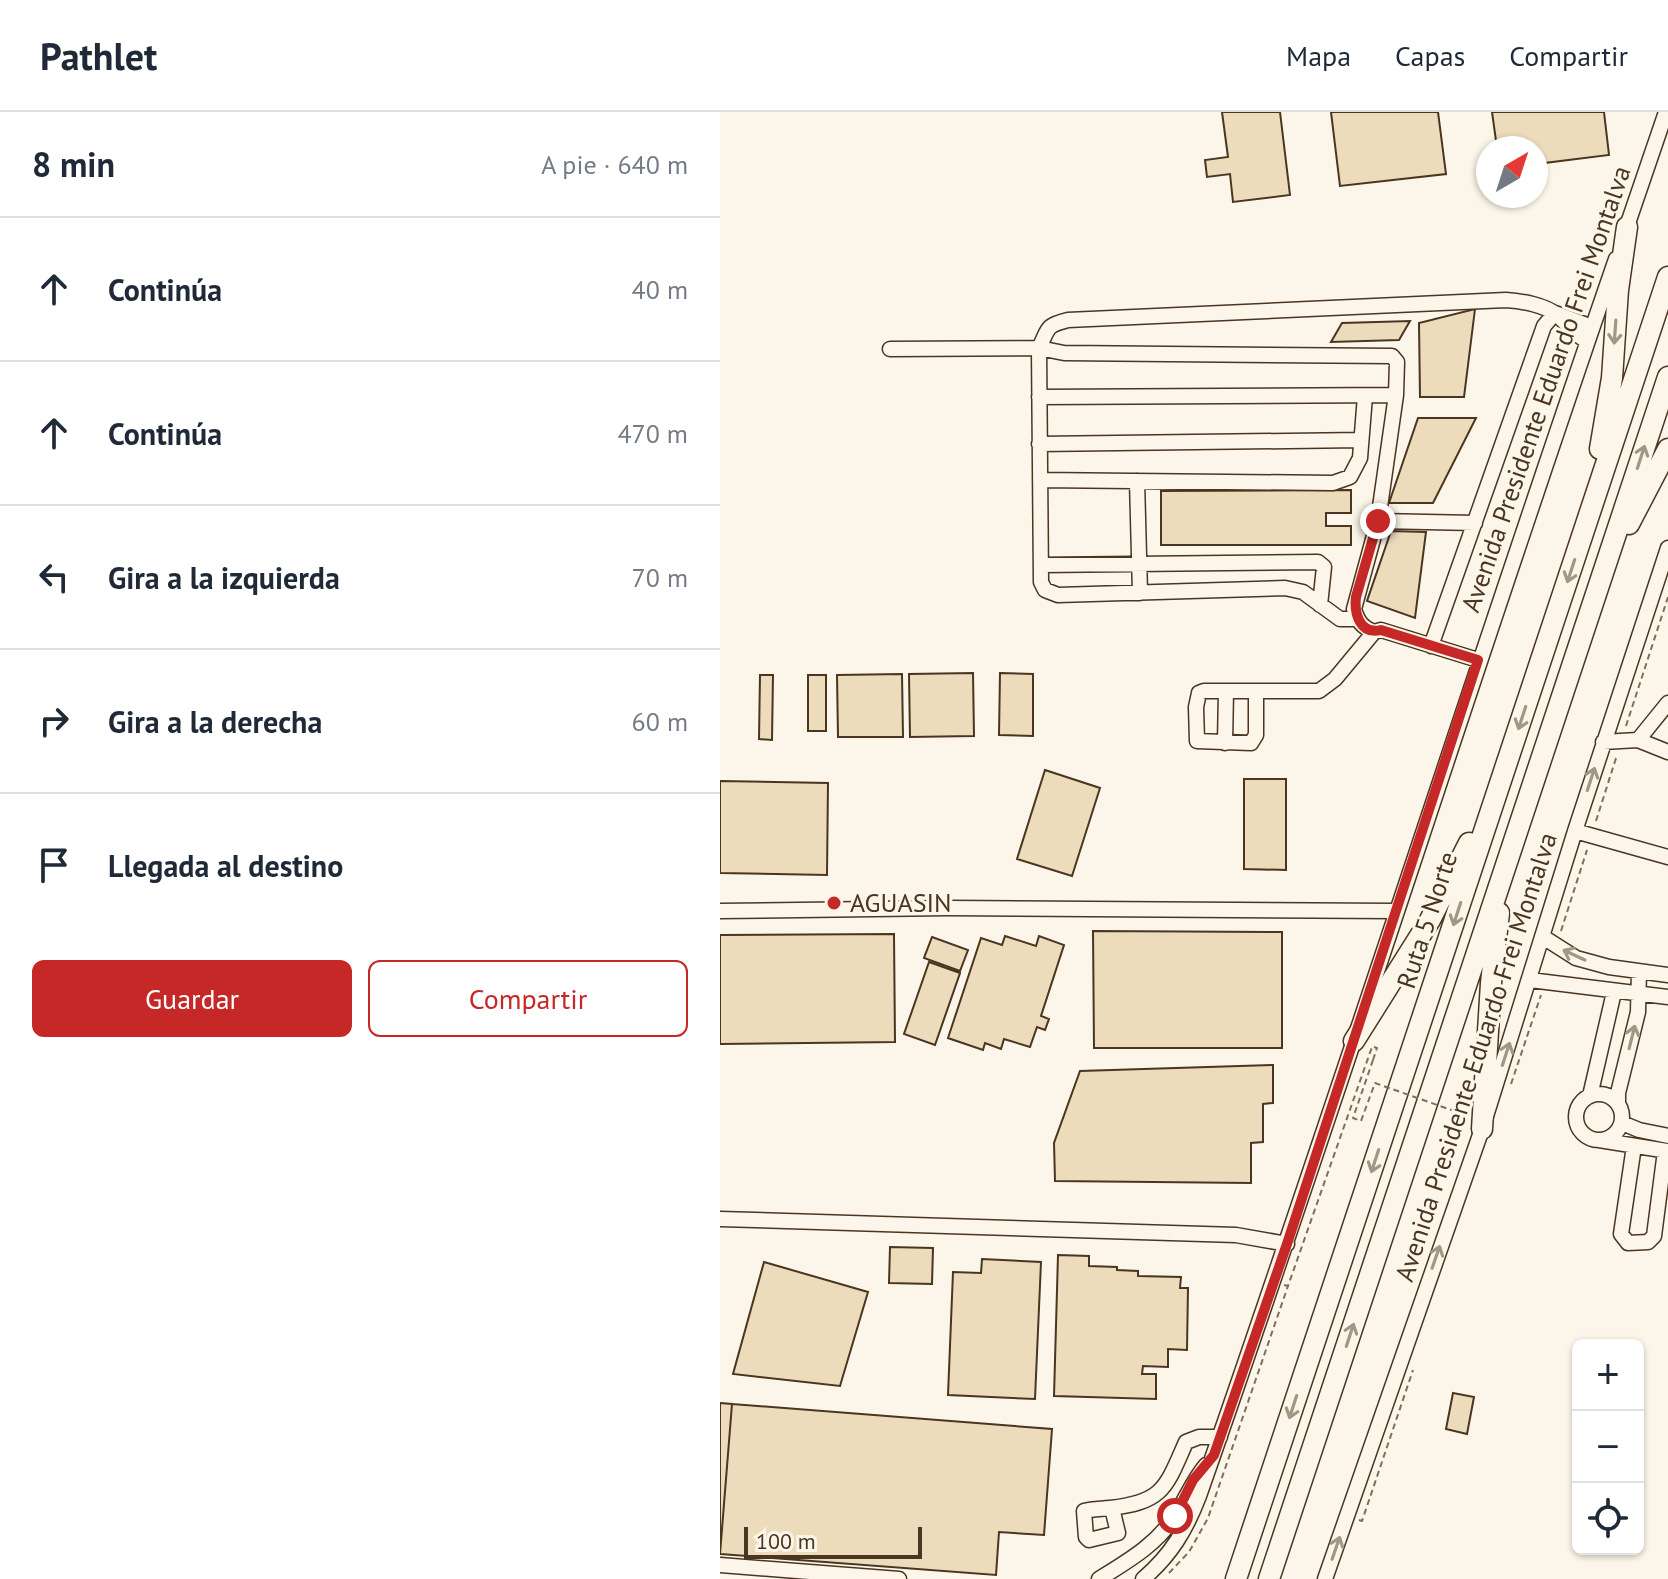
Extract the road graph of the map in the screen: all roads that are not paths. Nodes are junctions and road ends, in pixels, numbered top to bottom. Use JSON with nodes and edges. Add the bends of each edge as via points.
{"nodes":[{"id":1,"x":1666,"y":112,"type":"edge"},
{"id":2,"x":1627,"y":227,"type":"junction"},
{"id":3,"x":1668,"y":277,"type":"edge"},
{"id":4,"x":1555,"y":313,"type":"junction"},
{"id":5,"x":1590,"y":334,"type":"junction"},
{"id":6,"x":1039,"y":348,"type":"junction"},
{"id":7,"x":890,"y":349,"type":"dead end"},
{"id":8,"x":1668,"y":377,"type":"edge"},
{"id":9,"x":1396,"y":395,"type":"junction"},
{"id":10,"x":1365,"y":396,"type":"junction"},
{"id":11,"x":1039,"y":397,"type":"junction"},
{"id":12,"x":1361,"y":440,"type":"junction"},
{"id":13,"x":1039,"y":444,"type":"junction"},
{"id":14,"x":1668,"y":449,"type":"edge"},
{"id":15,"x":1040,"y":480,"type":"junction"},
{"id":16,"x":1137,"y":481,"type":"junction"},
{"id":17,"x":1595,"y":497,"type":"junction"},
{"id":18,"x":1378,"y":521,"type":"junction"},
{"id":19,"x":1475,"y":523,"type":"junction"},
{"id":20,"x":1668,"y":548,"type":"edge"},
{"id":21,"x":1608,"y":558,"type":"junction"},
{"id":22,"x":1139,"y":564,"type":"junction"},
{"id":23,"x":1041,"y":565,"type":"junction"},
{"id":24,"x":1140,"y":593,"type":"junction"},
{"id":25,"x":1320,"y":605,"type":"junction"},
{"id":26,"x":1357,"y":619,"type":"junction"},
{"id":27,"x":1374,"y":632,"type":"junction"},
{"id":28,"x":1431,"y":646,"type":"junction"},
{"id":29,"x":1478,"y":660,"type":"junction"},
{"id":30,"x":1226,"y":691,"type":"junction"},
{"id":31,"x":1256,"y":691,"type":"junction"},
{"id":32,"x":1668,"y":703,"type":"edge"},
{"id":33,"x":1638,"y":740,"type":"junction"},
{"id":34,"x":1603,"y":742,"type":"junction"},
{"id":35,"x":1225,"y":743,"type":"junction"},
{"id":36,"x":1668,"y":752,"type":"edge"},
{"id":37,"x":1499,"y":786,"type":"junction"},
{"id":38,"x":1575,"y":831,"type":"junction"},
{"id":39,"x":1668,"y":857,"type":"edge"},
{"id":40,"x":1504,"y":870,"type":"junction"},
{"id":41,"x":720,"y":911,"type":"edge"},
{"id":42,"x":1396,"y":911,"type":"junction"},
{"id":43,"x":1543,"y":937,"type":"junction"},
{"id":44,"x":1639,"y":971,"type":"junction"},
{"id":45,"x":1668,"y":975,"type":"edge"},
{"id":46,"x":1530,"y":980,"type":"junction"},
{"id":47,"x":1614,"y":992,"type":"junction"},
{"id":48,"x":1639,"y":995,"type":"junction"},
{"id":49,"x":1668,"y":997,"type":"edge"},
{"id":50,"x":1363,"y":1044,"type":"junction"},
{"id":51,"x":1590,"y":1096,"type":"junction"},
{"id":52,"x":1618,"y":1103,"type":"junction"},
{"id":53,"x":1622,"y":1123,"type":"junction"},
{"id":54,"x":1482,"y":1129,"type":"junction"},
{"id":55,"x":1668,"y":1136,"type":"edge"},
{"id":56,"x":1599,"y":1140,"type":"junction"},
{"id":57,"x":1634,"y":1146,"type":"junction"},
{"id":58,"x":1667,"y":1151,"type":"edge"},
{"id":59,"x":720,"y":1219,"type":"edge"},
{"id":60,"x":1287,"y":1244,"type":"junction"},
{"id":61,"x":1220,"y":1437,"type":"junction"},
{"id":62,"x":1214,"y":1455,"type":"junction"},
{"id":63,"x":1112,"y":1508,"type":"dead end"},
{"id":64,"x":1281,"y":1542,"type":"junction"},
{"id":65,"x":720,"y":1565,"type":"edge"},
{"id":66,"x":899,"y":1579,"type":"edge"},
{"id":67,"x":1099,"y":1579,"type":"edge"},
{"id":68,"x":1143,"y":1579,"type":"edge"},
{"id":69,"x":1236,"y":1579,"type":"edge"},
{"id":70,"x":1269,"y":1579,"type":"edge"},
{"id":71,"x":1279,"y":1579,"type":"edge"},
{"id":72,"x":1325,"y":1579,"type":"edge"}],
"edges":[{"from":1,"to":2,"type":"street","name":"Avenida Presidente Eduardo Frei Montalva"},
{"from":2,"to":5,"type":"street","name":"Avenida Presidente Eduardo Frei Montalva"},
{"from":2,"to":17,"type":"highway","one_way":true},
{"from":3,"to":17,"type":"highway","name":"Ruta 5 Norte"},
{"from":4,"to":5,"type":"street"},
{"from":4,"to":6,"type":"street","via":[[1506,300],[1068,320],[1045,331]]},
{"from":4,"to":19,"type":"street","via":[[1544,326]]},
{"from":5,"to":29,"type":"street","name":"Avenida Presidente Eduardo Frei Montalva"},
{"from":6,"to":7,"type":"street"},
{"from":6,"to":9,"type":"street","via":[[1064,353],[1383,354],[1397,362]]},
{"from":6,"to":11,"type":"street"},
{"from":21,"to":8,"type":"highway","one_way":true},
{"from":9,"to":10,"type":"street"},
{"from":9,"to":18,"type":"street"},
{"from":10,"to":11,"type":"street"},
{"from":10,"to":12,"type":"street"},
{"from":11,"to":13,"type":"street"},
{"from":12,"to":13,"type":"street"},
{"from":12,"to":16,"type":"street","via":[[1360,458],[1350,477],[1333,483]]},
{"from":13,"to":15,"type":"street"},
{"from":14,"to":21,"type":"highway"},
{"from":15,"to":16,"type":"street"},
{"from":15,"to":23,"type":"street"},
{"from":16,"to":22,"type":"street"},
{"from":17,"to":37,"type":"highway","name":"Ruta 5 Norte","one_way":true},
{"from":18,"to":19,"type":"street"},
{"from":18,"to":26,"type":"street","via":[[1356,597]]},
{"from":19,"to":28,"type":"street"},
{"from":20,"to":34,"type":"street","name":"Avenida Presidente Eduardo Frei Montalva"},
{"from":21,"to":40,"type":"highway"},
{"from":22,"to":23,"type":"street"},
{"from":22,"to":24,"type":"street"},
{"from":22,"to":25,"type":"street","via":[[1318,562],[1324,567]]},
{"from":23,"to":24,"type":"street","via":[[1041,582],[1051,595]]},
{"from":24,"to":25,"type":"street","via":[[1285,588],[1303,592]]},
{"from":25,"to":26,"type":"street","via":[[1340,619]]},
{"from":26,"to":27,"type":"street"},
{"from":27,"to":28,"type":"street"},
{"from":27,"to":31,"type":"street","via":[[1319,691]]},
{"from":28,"to":29,"type":"street"},
{"from":29,"to":42,"type":"street","name":"Avenida Presidente Eduardo Frei Montalva"},
{"from":30,"to":31,"type":"street"},
{"from":30,"to":35,"type":"street"},
{"from":30,"to":35,"type":"street","via":[[1199,693],[1196,707],[1197,741]]},
{"from":31,"to":35,"type":"street","via":[[1255,740]]},
{"from":32,"to":33,"type":"street"},
{"from":33,"to":34,"type":"street"},
{"from":33,"to":36,"type":"street"},
{"from":38,"to":34,"type":"street","name":"Avenida Presidente Eduardo Frei Montalva","one_way":true},
{"from":37,"to":50,"type":"highway"},
{"from":37,"to":69,"type":"highway","name":"Ruta 5 Norte","one_way":true},
{"from":38,"to":39,"type":"street"},
{"from":38,"to":43,"type":"street","name":"Avenida Presidente Eduardo Frei Montalva"},
{"from":40,"to":54,"type":"highway"},
{"from":64,"to":40,"type":"highway","one_way":true},
{"from":41,"to":42,"type":"street"},
{"from":42,"to":50,"type":"street","name":"Avenida Presidente Eduardo Frei Montalva"},
{"from":44,"to":43,"type":"street","one_way":true,"via":[[1576,958]]},
{"from":43,"to":46,"type":"street","name":"Avenida Presidente Eduardo Frei Montalva"},
{"from":44,"to":45,"type":"street"},
{"from":44,"to":48,"type":"street"},
{"from":46,"to":47,"type":"street"},
{"from":54,"to":46,"type":"street","name":"Avenida Presidente Eduardo Frei Montalva","one_way":true},
{"from":47,"to":48,"type":"street"},
{"from":47,"to":51,"type":"street"},
{"from":48,"to":49,"type":"street"},
{"from":52,"to":48,"type":"street","one_way":true},
{"from":50,"to":60,"type":"street","name":"Avenida Presidente Eduardo Frei Montalva"},
{"from":51,"to":52,"type":"street","via":[[1610,1096]]},
{"from":51,"to":56,"type":"street","via":[[1577,1111],[1577,1121],[1589,1137]]},
{"from":52,"to":53,"type":"street"},
{"from":53,"to":55,"type":"street"},
{"from":53,"to":56,"type":"street","via":[[1609,1138]]},
{"from":72,"to":54,"type":"street","name":"Avenida Presidente Eduardo Frei Montalva","one_way":true},
{"from":56,"to":57,"type":"street"},
{"from":57,"to":58,"type":"street"},
{"from":57,"to":58,"type":"street","via":[[1621,1234],[1628,1243],[1648,1242],[1654,1236]]},
{"from":59,"to":60,"type":"street","via":[[1236,1235]]},
{"from":60,"to":61,"type":"street","name":"Avenida Presidente Eduardo Frei Montalva"},
{"from":61,"to":62,"type":"street","name":"Avenida Presidente Eduardo Frei Montalva"},
{"from":61,"to":63,"type":"street","via":[[1186,1442],[1158,1495]]},
{"from":62,"to":67,"type":"street","via":[[1148,1548]]},
{"from":62,"to":68,"type":"street","name":"Avenida Presidente Eduardo Frei Montalva","via":[[1183,1534]]},
{"from":64,"to":70,"type":"highway"},
{"from":64,"to":71,"type":"highway"},
{"from":65,"to":66,"type":"street"}]}
